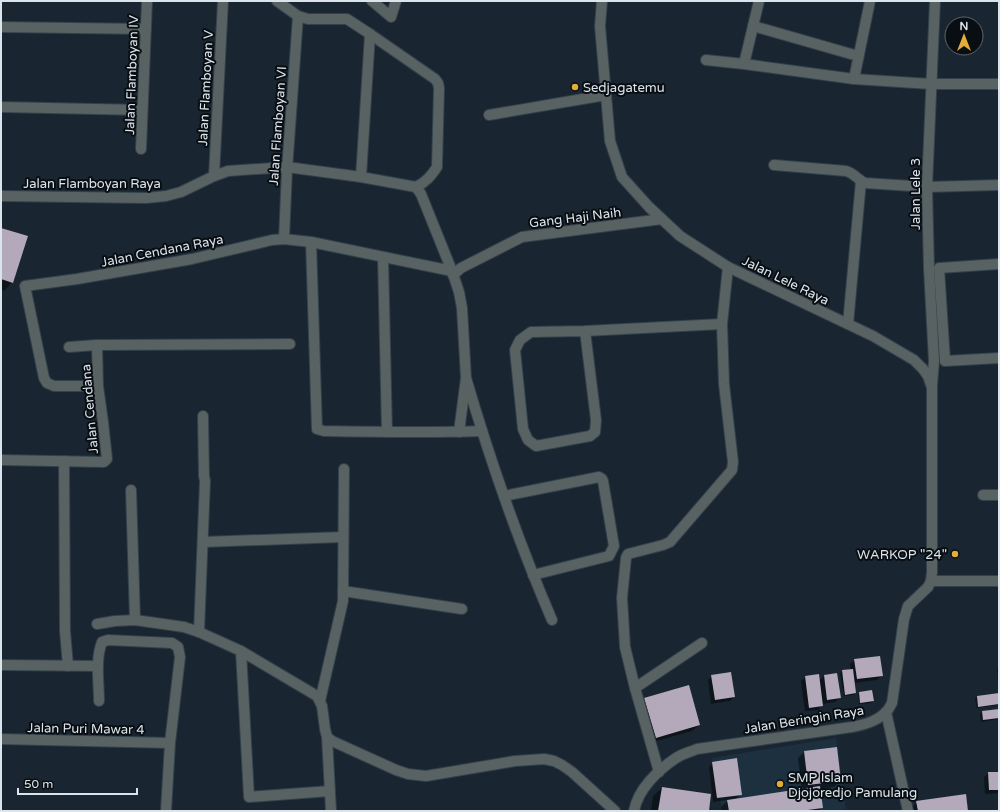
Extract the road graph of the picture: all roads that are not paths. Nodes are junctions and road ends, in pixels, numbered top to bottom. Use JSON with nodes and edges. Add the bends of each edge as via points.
{"nodes":[{"id":1,"x":147,"y":1,"type":"edge"},
{"id":2,"x":223,"y":1,"type":"edge"},
{"id":3,"x":276,"y":1,"type":"edge"},
{"id":4,"x":372,"y":1,"type":"edge"},
{"id":5,"x":396,"y":1,"type":"edge"},
{"id":6,"x":602,"y":1,"type":"edge"},
{"id":7,"x":759,"y":1,"type":"edge"},
{"id":8,"x":870,"y":1,"type":"edge"},
{"id":9,"x":935,"y":1,"type":"edge"},
{"id":10,"x":298,"y":16,"type":"junction"},
{"id":11,"x":753,"y":26,"type":"junction"},
{"id":12,"x":1,"y":27,"type":"edge"},
{"id":13,"x":146,"y":29,"type":"junction"},
{"id":14,"x":370,"y":34,"type":"junction"},
{"id":15,"x":858,"y":56,"type":"junction"},
{"id":16,"x":706,"y":60,"type":"dead end"},
{"id":17,"x":744,"y":64,"type":"junction"},
{"id":18,"x":854,"y":79,"type":"junction"},
{"id":19,"x":931,"y":84,"type":"junction"},
{"id":20,"x":999,"y":84,"type":"edge"},
{"id":21,"x":606,"y":95,"type":"junction"},
{"id":22,"x":1,"y":107,"type":"edge"},
{"id":23,"x":142,"y":110,"type":"junction"},
{"id":24,"x":489,"y":115,"type":"dead end"},
{"id":25,"x":141,"y":149,"type":"dead end"},
{"id":26,"x":774,"y":165,"type":"dead end"},
{"id":27,"x":287,"y":167,"type":"junction"},
{"id":28,"x":214,"y":176,"type":"junction"},
{"id":29,"x":361,"y":177,"type":"junction"},
{"id":30,"x":861,"y":181,"type":"junction"},
{"id":31,"x":999,"y":185,"type":"edge"},
{"id":32,"x":416,"y":187,"type":"junction"},
{"id":33,"x":927,"y":187,"type":"junction"},
{"id":34,"x":1,"y":196,"type":"edge"},
{"id":35,"x":662,"y":219,"type":"junction"},
{"id":36,"x":284,"y":239,"type":"junction"},
{"id":37,"x":311,"y":242,"type":"junction"},
{"id":38,"x":383,"y":257,"type":"junction"},
{"id":39,"x":999,"y":264,"type":"edge"},
{"id":40,"x":728,"y":267,"type":"junction"},
{"id":41,"x":452,"y":273,"type":"junction"},
{"id":42,"x":722,"y":324,"type":"junction"},
{"id":43,"x":848,"y":324,"type":"junction"},
{"id":44,"x":585,"y":331,"type":"junction"},
{"id":45,"x":290,"y":344,"type":"dead end"},
{"id":46,"x":97,"y":345,"type":"junction"},
{"id":47,"x":70,"y":347,"type":"dead end"},
{"id":48,"x":999,"y":358,"type":"edge"},
{"id":49,"x":466,"y":378,"type":"junction"},
{"id":50,"x":98,"y":386,"type":"junction"},
{"id":51,"x":932,"y":388,"type":"junction"},
{"id":52,"x":203,"y":416,"type":"dead end"},
{"id":53,"x":482,"y":431,"type":"junction"},
{"id":54,"x":387,"y":432,"type":"junction"},
{"id":55,"x":459,"y":432,"type":"junction"},
{"id":56,"x":1,"y":460,"type":"edge"},
{"id":57,"x":64,"y":461,"type":"junction"},
{"id":58,"x":344,"y":469,"type":"dead end"},
{"id":59,"x":131,"y":490,"type":"dead end"},
{"id":60,"x":983,"y":495,"type":"dead end"},
{"id":61,"x":999,"y":495,"type":"edge"},
{"id":62,"x":504,"y":496,"type":"junction"},
{"id":63,"x":344,"y":537,"type":"junction"},
{"id":64,"x":203,"y":542,"type":"junction"},
{"id":65,"x":533,"y":575,"type":"junction"},
{"id":66,"x":931,"y":581,"type":"junction"},
{"id":67,"x":999,"y":581,"type":"edge"},
{"id":68,"x":343,"y":591,"type":"junction"},
{"id":69,"x":462,"y":609,"type":"dead end"},
{"id":70,"x":135,"y":620,"type":"junction"},
{"id":71,"x":552,"y":620,"type":"dead end"},
{"id":72,"x":199,"y":632,"type":"junction"},
{"id":73,"x":108,"y":640,"type":"junction"},
{"id":74,"x":702,"y":643,"type":"dead end"},
{"id":75,"x":241,"y":651,"type":"junction"},
{"id":76,"x":1,"y":665,"type":"edge"},
{"id":77,"x":68,"y":666,"type":"junction"},
{"id":78,"x":98,"y":666,"type":"junction"},
{"id":79,"x":635,"y":688,"type":"junction"},
{"id":80,"x":99,"y":701,"type":"dead end"},
{"id":81,"x":320,"y":701,"type":"junction"},
{"id":82,"x":886,"y":712,"type":"junction"},
{"id":83,"x":327,"y":737,"type":"junction"},
{"id":84,"x":1,"y":739,"type":"edge"},
{"id":85,"x":170,"y":743,"type":"junction"},
{"id":86,"x":659,"y":772,"type":"junction"},
{"id":87,"x":330,"y":791,"type":"junction"},
{"id":88,"x":166,"y":811,"type":"edge"},
{"id":89,"x":331,"y":811,"type":"edge"},
{"id":90,"x":615,"y":811,"type":"edge"},
{"id":91,"x":634,"y":811,"type":"edge"},
{"id":92,"x":908,"y":811,"type":"edge"}],
"edges":[{"from":1,"to":13,"type":"street","name":"Jalan Flamboyan IV"},
{"from":2,"to":28,"type":"street","name":"Jalan Flamboyan V"},
{"from":3,"to":10,"type":"street"},
{"from":4,"to":5,"type":"street","via":[[391,17]]},
{"from":6,"to":21,"type":"street","name":"Jalan Lele Raya","via":[[600,26]]},
{"from":7,"to":11,"type":"street"},
{"from":8,"to":15,"type":"street"},
{"from":9,"to":19,"type":"street","name":"Jalan Lele 3"},
{"from":10,"to":14,"type":"street","via":[[308,19],[347,19]]},
{"from":10,"to":27,"type":"street","name":"Jalan Flamboyan VI"},
{"from":11,"to":15,"type":"street"},
{"from":11,"to":17,"type":"street"},
{"from":12,"to":13,"type":"street"},
{"from":13,"to":23,"type":"street","name":"Jalan Flamboyan IV"},
{"from":14,"to":29,"type":"street"},
{"from":14,"to":32,"type":"street","via":[[438,83],[437,167],[430,178]]},
{"from":15,"to":18,"type":"street"},
{"from":16,"to":17,"type":"street"},
{"from":17,"to":18,"type":"street"},
{"from":18,"to":19,"type":"street"},
{"from":19,"to":20,"type":"street"},
{"from":19,"to":33,"type":"street","name":"Jalan Lele 3"},
{"from":21,"to":24,"type":"street"},
{"from":21,"to":35,"type":"street","name":"Jalan Lele Raya","via":[[610,141],[622,176]]},
{"from":22,"to":23,"type":"street"},
{"from":23,"to":25,"type":"street","name":"Jalan Flamboyan IV"},
{"from":26,"to":30,"type":"street","via":[[846,171]]},
{"from":27,"to":28,"type":"street","name":"Jalan Flamboyan Raya","via":[[228,171]]},
{"from":27,"to":29,"type":"street","name":"Jalan Flamboyan Raya"},
{"from":27,"to":36,"type":"street","name":"Jalan Flamboyan VI"},
{"from":28,"to":34,"type":"street","name":"Jalan Flamboyan Raya","via":[[181,192],[146,198]]},
{"from":29,"to":32,"type":"street","name":"Jalan Flamboyan Raya"},
{"from":30,"to":33,"type":"street"},
{"from":30,"to":43,"type":"street"},
{"from":31,"to":33,"type":"street"},
{"from":32,"to":41,"type":"street"},
{"from":33,"to":51,"type":"street","name":"Jalan Lele 3","via":[[934,361]]},
{"from":35,"to":40,"type":"street","name":"Jalan Lele Raya","via":[[680,236]]},
{"from":35,"to":41,"type":"street","name":"Gang Haji Naih","via":[[522,237]]},
{"from":36,"to":37,"type":"street","name":"Jalan Cendana Raya"},
{"from":36,"to":50,"type":"street","name":"Jalan Cendana Raya","via":[[77,280],[25,286],[47,383],[54,386]]},
{"from":37,"to":38,"type":"street","name":"Jalan Cendana Raya"},
{"from":37,"to":54,"type":"street","via":[[317,429]]},
{"from":38,"to":41,"type":"street","name":"Jalan Cendana Raya"},
{"from":38,"to":54,"type":"street"},
{"from":39,"to":48,"type":"street","via":[[939,268],[945,361]]},
{"from":40,"to":42,"type":"street"},
{"from":40,"to":43,"type":"street","name":"Jalan Lele Raya"},
{"from":41,"to":49,"type":"street","via":[[462,308]]},
{"from":42,"to":44,"type":"street"},
{"from":42,"to":79,"type":"street","via":[[724,384],[733,466],[670,542],[628,554],[626,558],[622,598],[625,647]]},
{"from":43,"to":51,"type":"street","name":"Jalan Lele Raya","via":[[914,360],[928,376]]},
{"from":44,"to":44,"type":"street","via":[[531,332],[520,340],[515,350],[523,429],[528,440],[536,446],[590,436],[595,432],[596,420]]},
{"from":45,"to":46,"type":"street"},
{"from":46,"to":47,"type":"street"},
{"from":46,"to":50,"type":"street","name":"Jalan Cendana"},
{"from":49,"to":53,"type":"street"},
{"from":49,"to":55,"type":"street"},
{"from":50,"to":57,"type":"street","name":"Jalan Cendana","via":[[107,459],[104,462]]},
{"from":51,"to":66,"type":"street","name":"Jalan Lele Raya"},
{"from":52,"to":64,"type":"street"},
{"from":53,"to":55,"type":"street"},
{"from":53,"to":62,"type":"street"},
{"from":54,"to":55,"type":"street"},
{"from":56,"to":57,"type":"street","name":"Jalan Cendana"},
{"from":57,"to":77,"type":"street","via":[[65,630]]},
{"from":58,"to":63,"type":"street"},
{"from":59,"to":70,"type":"street"},
{"from":60,"to":61,"type":"street"},
{"from":62,"to":65,"type":"street"},
{"from":62,"to":65,"type":"street","via":[[599,477],[602,479],[614,546],[609,556]]},
{"from":63,"to":64,"type":"street"},
{"from":63,"to":68,"type":"street"},
{"from":64,"to":72,"type":"street"},
{"from":65,"to":71,"type":"street"},
{"from":66,"to":67,"type":"street"},
{"from":66,"to":82,"type":"street","via":[[908,606],[892,703]]},
{"from":68,"to":69,"type":"street"},
{"from":68,"to":81,"type":"street","via":[[343,601]]},
{"from":70,"to":72,"type":"street","via":[[184,627]]},
{"from":70,"to":73,"type":"street","via":[[102,623]]},
{"from":72,"to":75,"type":"street"},
{"from":73,"to":78,"type":"street","via":[[102,642]]},
{"from":73,"to":85,"type":"street","via":[[172,643],[178,647],[180,657]]},
{"from":74,"to":79,"type":"street"},
{"from":75,"to":81,"type":"street","via":[[317,696]]},
{"from":75,"to":87,"type":"street","via":[[249,797]]},
{"from":76,"to":77,"type":"street"},
{"from":77,"to":78,"type":"street"},
{"from":78,"to":80,"type":"street"},
{"from":79,"to":86,"type":"street"},
{"from":81,"to":83,"type":"street"},
{"from":82,"to":86,"type":"street","name":"Jalan Beringin Raya","via":[[873,721],[852,727],[697,749],[677,757]]},
{"from":82,"to":92,"type":"street"},
{"from":83,"to":87,"type":"street"},
{"from":83,"to":90,"type":"street","via":[[396,770],[426,776],[515,761],[554,761],[572,772]]},
{"from":84,"to":85,"type":"street","name":"Jalan Puri Mawar 4"},
{"from":85,"to":88,"type":"street"},
{"from":86,"to":91,"type":"street","name":"Jalan Beringin Raya","via":[[640,795]]},
{"from":87,"to":89,"type":"street"}]}
